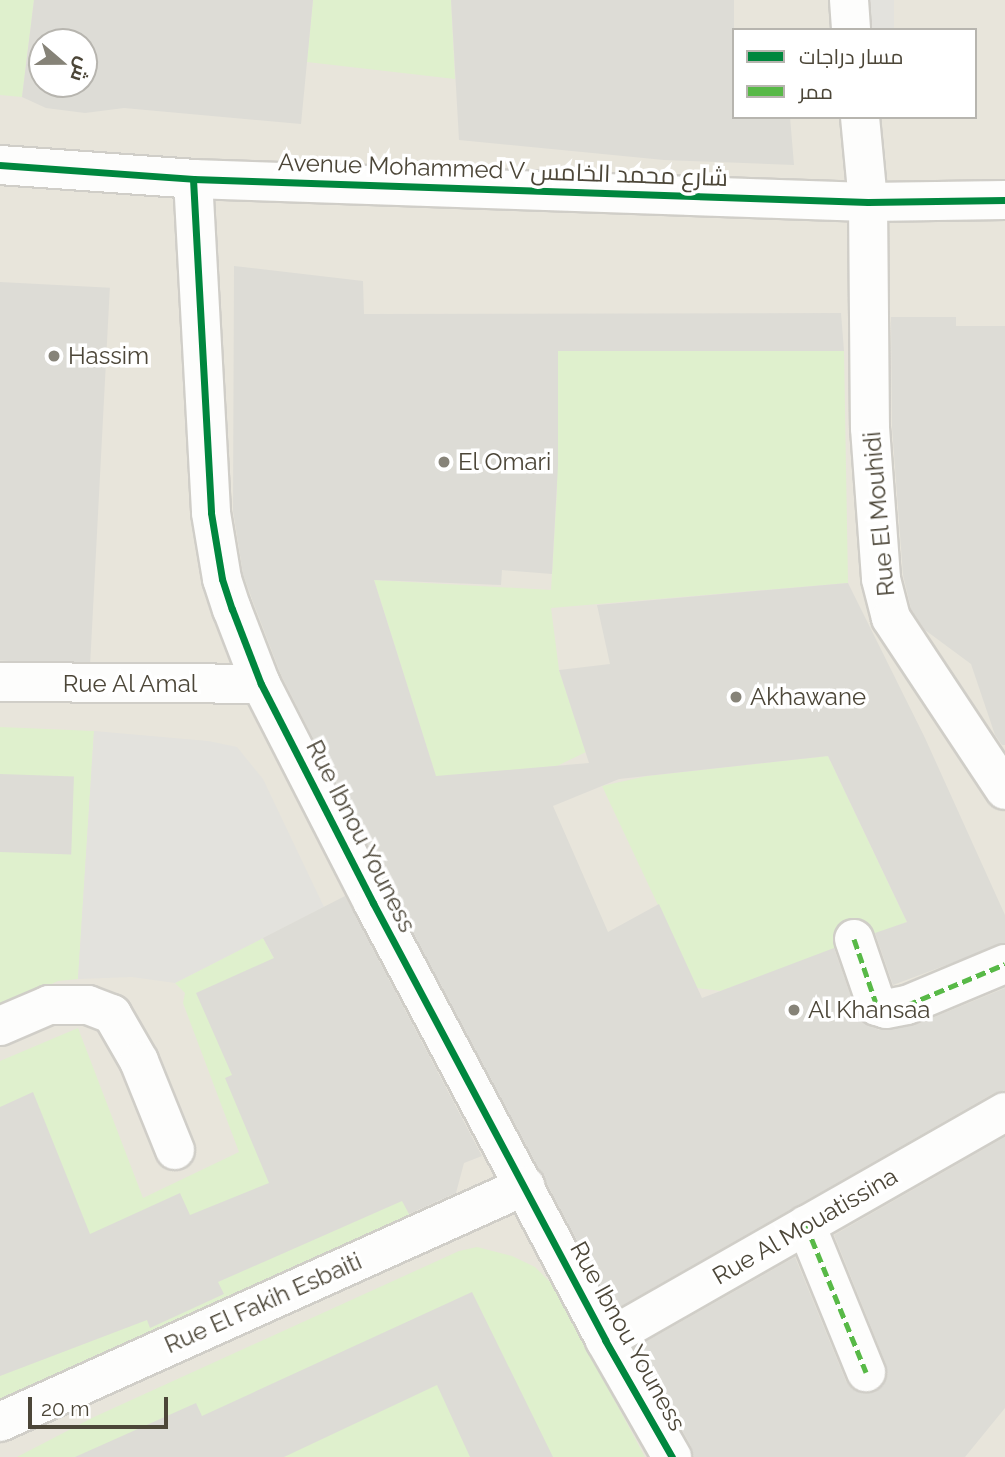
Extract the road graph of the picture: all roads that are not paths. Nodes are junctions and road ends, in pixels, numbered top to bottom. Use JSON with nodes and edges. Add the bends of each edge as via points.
{"nodes":[{"id":1,"x":849,"y":0,"type":"edge"},
{"id":2,"x":851,"y":28,"type":"edge"},
{"id":3,"x":860,"y":119,"type":"edge"},
{"id":4,"x":0,"y":165,"type":"edge"},
{"id":5,"x":193,"y":179,"type":"junction"},
{"id":6,"x":1005,"y":200,"type":"edge"},
{"id":7,"x":868,"y":202,"type":"junction"},
{"id":8,"x":0,"y":682,"type":"edge"},
{"id":9,"x":261,"y":684,"type":"junction"},
{"id":10,"x":1005,"y":790,"type":"edge"},
{"id":11,"x":854,"y":939,"type":"dead end"},
{"id":12,"x":1005,"y":964,"type":"edge"},
{"id":13,"x":0,"y":1026,"type":"edge"},
{"id":14,"x":1005,"y":1112,"type":"edge"},
{"id":15,"x":174,"y":1150,"type":"dead end"},
{"id":16,"x":525,"y":1186,"type":"junction"},
{"id":17,"x":806,"y":1225,"type":"junction"},
{"id":18,"x":605,"y":1340,"type":"junction"},
{"id":19,"x":866,"y":1372,"type":"dead end"},
{"id":20,"x":0,"y":1422,"type":"edge"},
{"id":21,"x":671,"y":1457,"type":"edge"}],
"edges":[{"from":1,"to":2,"type":"street"},
{"from":3,"to":7,"type":"street","name":"Rue El Mouhidi"},
{"from":4,"to":5,"type":"street","name":"Avenue Mohammed V شارع محمد الخامس"},
{"from":5,"to":7,"type":"street","name":"Avenue Mohammed V شارع محمد الخامس"},
{"from":5,"to":9,"type":"street","name":"Rue Ibnou Youness","via":[[211,513],[222,579]]},
{"from":6,"to":7,"type":"street","name":"Avenue Mohammed V شارع محمد الخامس"},
{"from":7,"to":10,"type":"street","name":"Rue El Mouhidi","via":[[870,428],[881,579],[891,618]]},
{"from":8,"to":9,"type":"street","name":"Rue Al Amal"},
{"from":9,"to":16,"type":"street","name":"Rue Ibnou Youness"},
{"from":11,"to":12,"type":"street","via":[[877,1006],[886,1009],[907,1005]]},
{"from":13,"to":15,"type":"street","via":[[49,1004],[88,1005],[112,1014],[139,1061]]},
{"from":14,"to":17,"type":"street","name":"Rue Al Mouatissina"},
{"from":16,"to":18,"type":"street","name":"Rue Ibnou Youness"},
{"from":16,"to":20,"type":"street","name":"Rue El Fakih Esbaiti"},
{"from":17,"to":18,"type":"street","name":"Rue Al Mouatissina"},
{"from":17,"to":19,"type":"street"},
{"from":18,"to":21,"type":"street","name":"Rue Ibnou Youness"}]}
